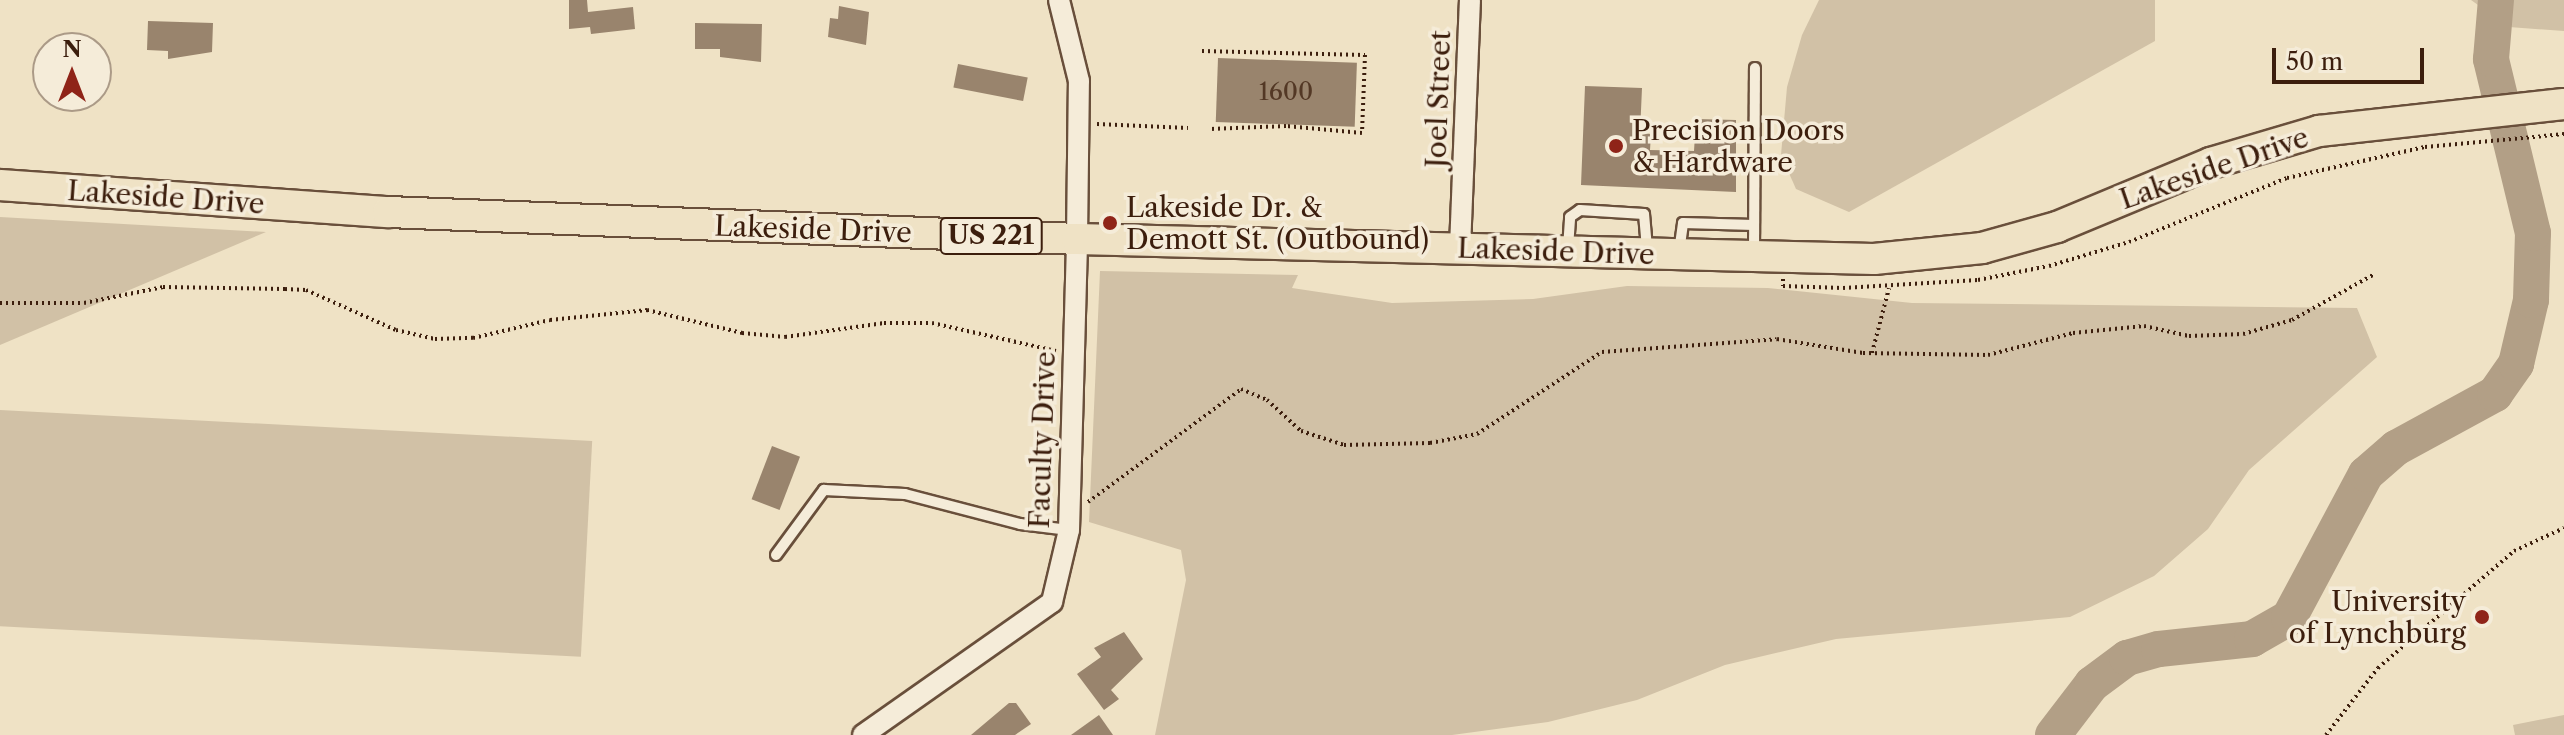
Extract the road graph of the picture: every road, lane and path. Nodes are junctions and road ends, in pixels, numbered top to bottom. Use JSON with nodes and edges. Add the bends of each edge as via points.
{"nodes":[{"id":1,"x":1059,"y":0,"type":"edge"},
{"id":2,"x":1470,"y":0,"type":"edge"},
{"id":3,"x":1202,"y":51,"type":"dead end"},
{"id":4,"x":1755,"y":68,"type":"dead end"},
{"id":5,"x":2564,"y":104,"type":"edge"},
{"id":6,"x":1091,"y":124,"type":"dead end"},
{"id":7,"x":1188,"y":128,"type":"dead end"},
{"id":8,"x":1210,"y":129,"type":"dead end"},
{"id":9,"x":2564,"y":134,"type":"edge"},
{"id":10,"x":2425,"y":147,"type":"dead end"},
{"id":11,"x":0,"y":185,"type":"edge"},
{"id":12,"x":1754,"y":225,"type":"junction"},
{"id":13,"x":1077,"y":239,"type":"junction"},
{"id":14,"x":1460,"y":248,"type":"junction"},
{"id":15,"x":1568,"y":250,"type":"junction"},
{"id":16,"x":1647,"y":253,"type":"junction"},
{"id":17,"x":1679,"y":254,"type":"junction"},
{"id":18,"x":1754,"y":257,"type":"junction"},
{"id":19,"x":2373,"y":275,"type":"dead end"},
{"id":20,"x":1889,"y":288,"type":"dead end"},
{"id":21,"x":0,"y":303,"type":"edge"},
{"id":22,"x":1059,"y":352,"type":"dead end"},
{"id":23,"x":1872,"y":353,"type":"junction"},
{"id":24,"x":1086,"y":504,"type":"dead end"},
{"id":25,"x":2564,"y":528,"type":"edge"},
{"id":26,"x":1069,"y":530,"type":"junction"},
{"id":27,"x":776,"y":555,"type":"dead end"},
{"id":28,"x":863,"y":735,"type":"edge"},
{"id":29,"x":2326,"y":735,"type":"edge"}],
"edges":[{"from":1,"to":13,"type":"street","name":"Faculty Drive","via":[[1079,81]]},
{"from":2,"to":14,"type":"street","name":"Joel Street"},
{"from":3,"to":8,"type":"path","via":[[1365,55],[1362,133],[1286,125]]},
{"from":4,"to":12,"type":"lane"},
{"from":5,"to":18,"type":"main road","name":"Lakeside Drive","number":"US 221","via":[[2319,131],[2211,163],[2057,227],[1982,248],[1874,259]]},
{"from":6,"to":7,"type":"path"},
{"from":9,"to":10,"type":"path"},
{"from":11,"to":13,"type":"main road","name":"Lakeside Drive","number":"US 221","via":[[388,212]]},
{"from":12,"to":17,"type":"lane","via":[[1683,223]]},
{"from":12,"to":18,"type":"lane"},
{"from":13,"to":14,"type":"main road","name":"Lakeside Drive","number":"US 221"},
{"from":13,"to":26,"type":"street","name":"Faculty Drive"},
{"from":14,"to":15,"type":"main road","name":"Lakeside Drive","number":"US 221"},
{"from":15,"to":16,"type":"main road","name":"Lakeside Drive","number":"US 221"},
{"from":15,"to":16,"type":"lane","via":[[1570,217],[1580,210],[1644,214]]},
{"from":16,"to":17,"type":"main road","name":"Lakeside Drive","number":"US 221"},
{"from":17,"to":18,"type":"main road","name":"Lakeside Drive","number":"US 221"},
{"from":19,"to":23,"type":"path","via":[[2292,320],[2243,334],[2189,336],[2144,326],[2073,333],[1988,355]]},
{"from":20,"to":23,"type":"path"},
{"from":21,"to":22,"type":"path","via":[[84,303],[163,287],[285,289],[306,290],[396,330],[435,339],[473,338],[550,320],[647,310],[742,333],[785,337],[884,323],[932,323]]},
{"from":23,"to":24,"type":"path","via":[[1777,339],[1602,352],[1477,434],[1386,446],[1344,445],[1301,431],[1267,400],[1241,389]]},
{"from":25,"to":29,"type":"path","via":[[2514,551],[2378,668]]},
{"from":26,"to":27,"type":"lane","via":[[1020,524],[905,494],[824,490]]},
{"from":26,"to":28,"type":"street","name":"Faculty Drive","via":[[1052,602]]}]}
